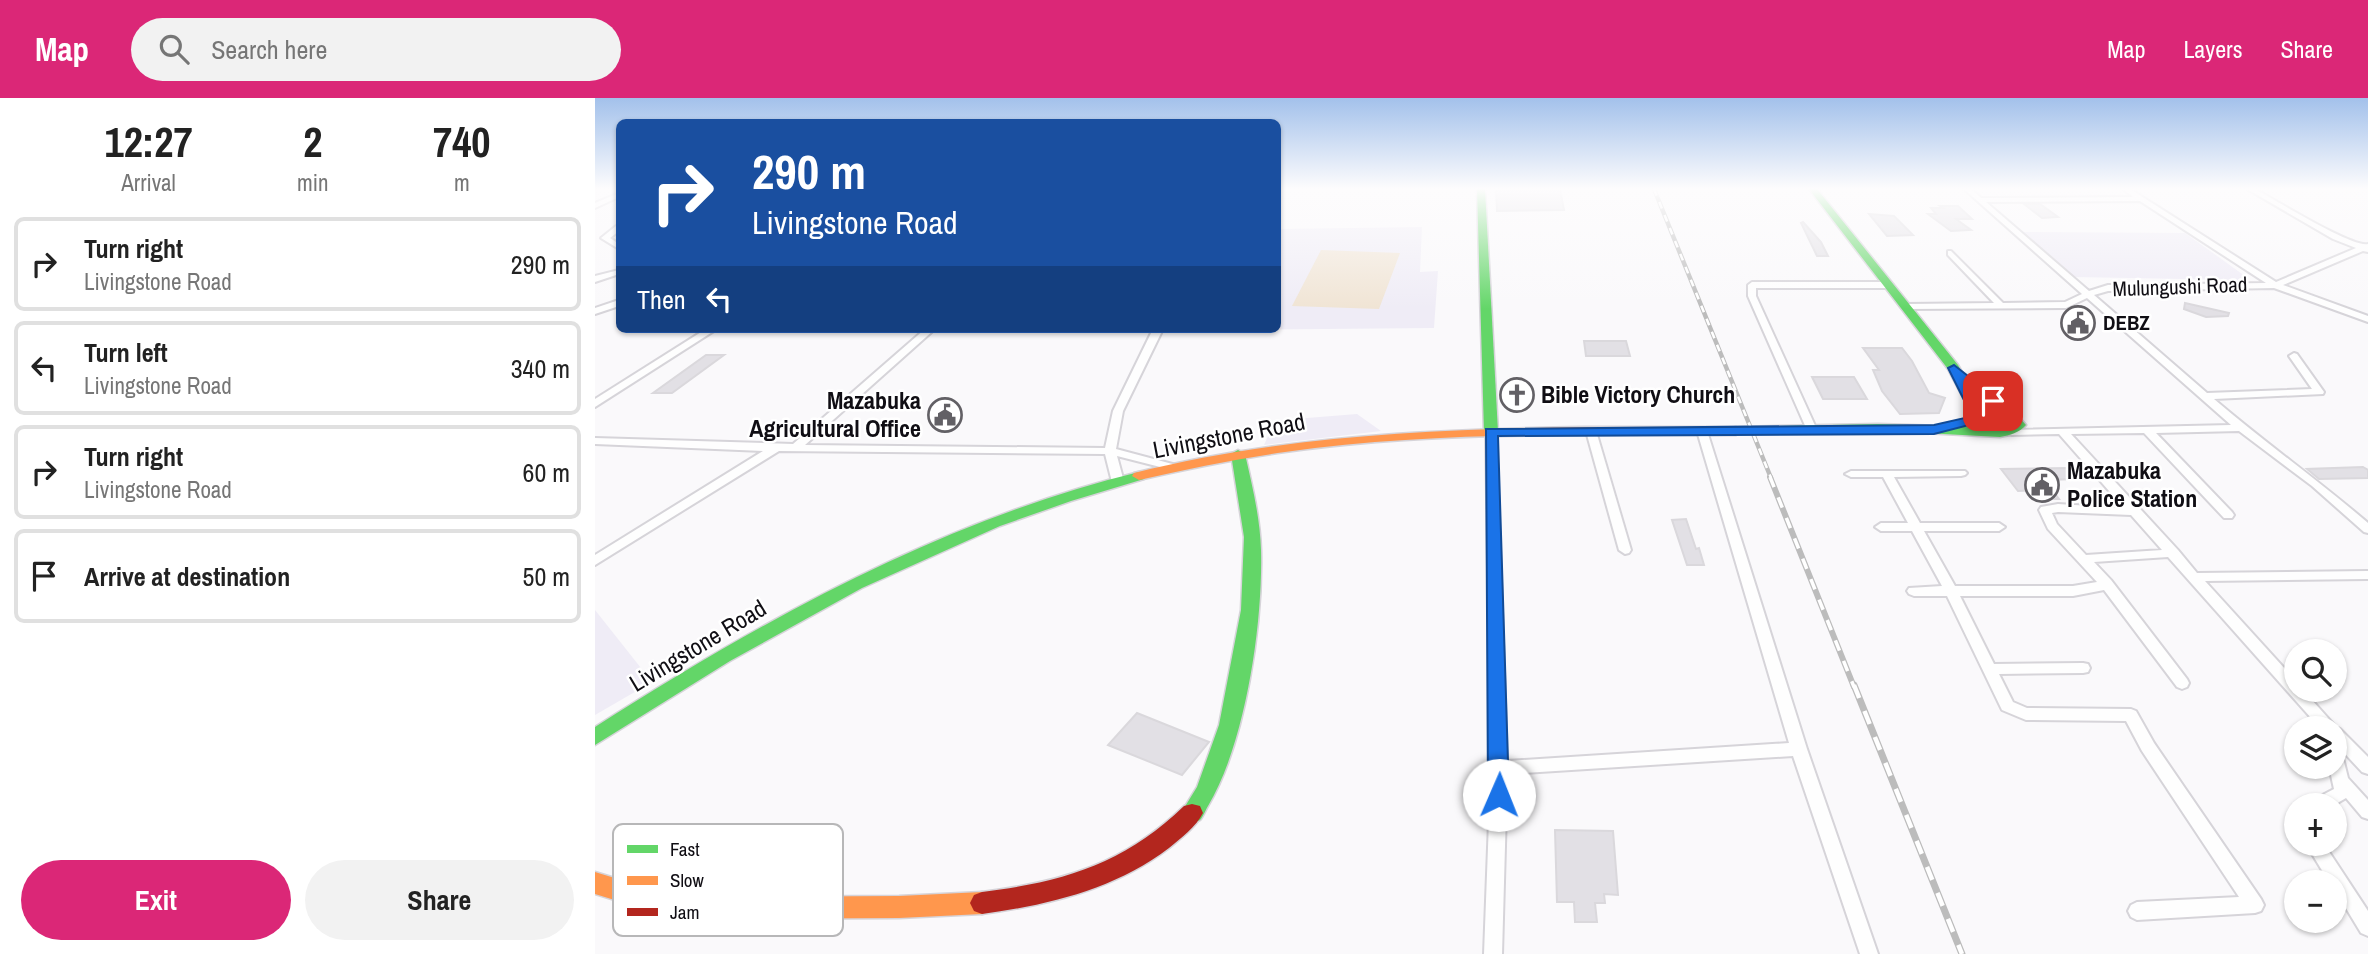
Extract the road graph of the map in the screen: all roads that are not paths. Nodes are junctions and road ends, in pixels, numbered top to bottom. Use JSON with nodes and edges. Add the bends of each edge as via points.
{"nodes":[{"id":1,"x":1483,"y":229,"type":"edge"},
{"id":2,"x":1845,"y":229,"type":"edge"},
{"id":3,"x":2012,"y":229,"type":"edge"},
{"id":4,"x":2188,"y":229,"type":"edge"},
{"id":5,"x":2322,"y":229,"type":"edge"},
{"id":6,"x":616,"y":230,"type":"edge"},
{"id":7,"x":616,"y":245,"type":"edge"},
{"id":8,"x":2367,"y":248,"type":"edge"},
{"id":9,"x":1951,"y":253,"type":"dead end"},
{"id":10,"x":616,"y":273,"type":"edge"},
{"id":11,"x":595,"y":279,"type":"edge"},
{"id":12,"x":1889,"y":285,"type":"junction"},
{"id":13,"x":2275,"y":285,"type":"junction"},
{"id":14,"x":2087,"y":295,"type":"junction"},
{"id":15,"x":616,"y":304,"type":"edge"},
{"id":16,"x":2001,"y":306,"type":"junction"},
{"id":17,"x":1906,"y":307,"type":"junction"},
{"id":18,"x":595,"y":311,"type":"edge"},
{"id":19,"x":2368,"y":319,"type":"edge"},
{"id":20,"x":706,"y":333,"type":"edge"},
{"id":21,"x":925,"y":333,"type":"edge"},
{"id":22,"x":1156,"y":333,"type":"edge"},
{"id":23,"x":2294,"y":356,"type":"dead end"},
{"id":24,"x":1954,"y":368,"type":"junction"},
{"id":25,"x":2203,"y":396,"type":"junction"},
{"id":26,"x":595,"y":404,"type":"edge"},
{"id":27,"x":1974,"y":415,"type":"junction"},
{"id":28,"x":2014,"y":423,"type":"junction"},
{"id":29,"x":1934,"y":429,"type":"junction"},
{"id":30,"x":2241,"y":429,"type":"junction"},
{"id":31,"x":1812,"y":430,"type":"junction"},
{"id":32,"x":2147,"y":430,"type":"junction"},
{"id":33,"x":1591,"y":431,"type":"junction"},
{"id":34,"x":1702,"y":431,"type":"junction"},
{"id":35,"x":1989,"y":431,"type":"junction"},
{"id":36,"x":1491,"y":432,"type":"junction"},
{"id":37,"x":2058,"y":432,"type":"junction"},
{"id":38,"x":595,"y":441,"type":"edge"},
{"id":39,"x":797,"y":446,"type":"junction"},
{"id":40,"x":777,"y":447,"type":"junction"},
{"id":41,"x":1110,"y":452,"type":"junction"},
{"id":42,"x":1238,"y":454,"type":"junction"},
{"id":43,"x":1176,"y":468,"type":"junction"},
{"id":44,"x":1961,"y":473,"type":"dead end"},
{"id":45,"x":1851,"y":474,"type":"dead end"},
{"id":46,"x":1887,"y":474,"type":"junction"},
{"id":47,"x":1118,"y":482,"type":"junction"},
{"id":48,"x":2136,"y":512,"type":"junction"},
{"id":49,"x":2228,"y":515,"type":"dead end"},
{"id":50,"x":1881,"y":527,"type":"dead end"},
{"id":51,"x":1999,"y":527,"type":"dead end"},
{"id":52,"x":1917,"y":528,"type":"junction"},
{"id":53,"x":2368,"y":529,"type":"edge"},
{"id":54,"x":1625,"y":550,"type":"dead end"},
{"id":55,"x":2174,"y":553,"type":"junction"},
{"id":56,"x":2082,"y":559,"type":"junction"},
{"id":57,"x":595,"y":561,"type":"edge"},
{"id":58,"x":2368,"y":575,"type":"edge"},
{"id":59,"x":2193,"y":577,"type":"junction"},
{"id":60,"x":2106,"y":583,"type":"junction"},
{"id":61,"x":1951,"y":590,"type":"junction"},
{"id":62,"x":1915,"y":591,"type":"dead end"},
{"id":63,"x":2083,"y":668,"type":"dead end"},
{"id":64,"x":1988,"y":669,"type":"junction"},
{"id":65,"x":2182,"y":683,"type":"dead end"},
{"id":66,"x":2318,"y":716,"type":"edge"},
{"id":67,"x":595,"y":737,"type":"edge"},
{"id":68,"x":2347,"y":746,"type":"edge"},
{"id":69,"x":1799,"y":749,"type":"junction"},
{"id":70,"x":2368,"y":767,"type":"edge"},
{"id":71,"x":1499,"y":768,"type":"junction"},
{"id":72,"x":2342,"y":779,"type":"edge"},
{"id":73,"x":2343,"y":783,"type":"junction"},
{"id":74,"x":2342,"y":793,"type":"edge"},
{"id":75,"x":2368,"y":812,"type":"edge"},
{"id":76,"x":2323,"y":856,"type":"edge"},
{"id":77,"x":595,"y":883,"type":"edge"},
{"id":78,"x":613,"y":889,"type":"edge"},
{"id":79,"x":843,"y":906,"type":"edge"},
{"id":80,"x":2137,"y":911,"type":"dead end"},
{"id":81,"x":2368,"y":928,"type":"edge"},
{"id":82,"x":1493,"y":954,"type":"edge"},
{"id":83,"x":1869,"y":954,"type":"edge"}],
"edges":[{"from":1,"to":36,"type":"main road"},
{"from":2,"to":12,"type":"main road"},
{"from":3,"to":14,"type":"street"},
{"from":4,"to":13,"type":"street"},
{"from":5,"to":8,"type":"street"},
{"from":6,"to":7,"type":"street","via":[[605,238]]},
{"from":8,"to":13,"type":"street"},
{"from":9,"to":16,"type":"street"},
{"from":10,"to":11,"type":"street"},
{"from":12,"to":17,"type":"main road"},
{"from":12,"to":31,"type":"street","via":[[1752,285],[1752,296]]},
{"from":13,"to":14,"type":"street","name":"Mulungushi Road","via":[[2108,288]]},
{"from":13,"to":19,"type":"street","name":"Mulungushi Road"},
{"from":14,"to":16,"type":"street","name":"Mulungushi Road","via":[[2066,304]]},
{"from":14,"to":25,"type":"street"},
{"from":15,"to":18,"type":"street"},
{"from":16,"to":17,"type":"street","name":"Mulungushi Road"},
{"from":17,"to":24,"type":"main road"},
{"from":20,"to":26,"type":"street"},
{"from":21,"to":39,"type":"street"},
{"from":22,"to":41,"type":"street","via":[[1118,411]]},
{"from":23,"to":25,"type":"street","via":[[2319,392]]},
{"from":24,"to":27,"type":"main road"},
{"from":24,"to":28,"type":"main road"},
{"from":25,"to":30,"type":"street"},
{"from":27,"to":28,"type":"main road","name":"Livingstone Road","via":[[1999,411]]},
{"from":27,"to":29,"type":"main road","name":"Livingstone Road"},
{"from":27,"to":35,"type":"main road"},
{"from":28,"to":35,"type":"main road","name":"Livingstone Road"},
{"from":28,"to":37,"type":"street"},
{"from":29,"to":31,"type":"main road","name":"Livingstone Road"},
{"from":29,"to":35,"type":"main road","name":"Livingstone Road"},
{"from":30,"to":32,"type":"street"},
{"from":30,"to":53,"type":"street"},
{"from":31,"to":34,"type":"main road","name":"Livingstone Road"},
{"from":32,"to":37,"type":"street"},
{"from":32,"to":49,"type":"street"},
{"from":33,"to":34,"type":"main road","name":"Livingstone Road"},
{"from":33,"to":36,"type":"main road","name":"Livingstone Road"},
{"from":33,"to":54,"type":"street"},
{"from":34,"to":69,"type":"street"},
{"from":36,"to":42,"type":"main road","name":"Livingstone Road","via":[[1347,439]]},
{"from":36,"to":71,"type":"street"},
{"from":37,"to":48,"type":"street"},
{"from":38,"to":40,"type":"street"},
{"from":39,"to":40,"type":"street"},
{"from":39,"to":41,"type":"street"},
{"from":40,"to":57,"type":"street"},
{"from":41,"to":43,"type":"street"},
{"from":41,"to":47,"type":"street"},
{"from":42,"to":43,"type":"main road","name":"Livingstone Road"},
{"from":42,"to":79,"type":"main road","via":[[1252,533],[1252,577],[1222,750],[1204,797],[1187,820],[1128,864],[1093,881],[1038,897],[989,904]]},
{"from":43,"to":47,"type":"main road","name":"Livingstone Road"},
{"from":44,"to":46,"type":"street"},
{"from":45,"to":46,"type":"street"},
{"from":46,"to":52,"type":"street"},
{"from":47,"to":67,"type":"main road","name":"Livingstone Road","via":[[940,543],[868,577],[759,633]]},
{"from":48,"to":55,"type":"street"},
{"from":48,"to":56,"type":"street","via":[[2045,510],[2052,526]]},
{"from":50,"to":52,"type":"street"},
{"from":51,"to":52,"type":"street"},
{"from":52,"to":61,"type":"street"},
{"from":55,"to":56,"type":"street"},
{"from":55,"to":59,"type":"street"},
{"from":56,"to":60,"type":"street"},
{"from":58,"to":59,"type":"street"},
{"from":59,"to":66,"type":"street"},
{"from":60,"to":61,"type":"street","via":[[2073,591]]},
{"from":60,"to":65,"type":"street"},
{"from":61,"to":62,"type":"street"},
{"from":61,"to":64,"type":"street"},
{"from":63,"to":64,"type":"street"},
{"from":64,"to":80,"type":"street","via":[[2007,706],[2026,714],[2131,715],[2155,759],[2255,905]]},
{"from":68,"to":70,"type":"street"},
{"from":69,"to":71,"type":"street"},
{"from":69,"to":83,"type":"street"},
{"from":71,"to":82,"type":"street"},
{"from":72,"to":73,"type":"street"},
{"from":73,"to":74,"type":"street"},
{"from":73,"to":75,"type":"street"},
{"from":76,"to":81,"type":"street"},
{"from":77,"to":78,"type":"main road"}]}
